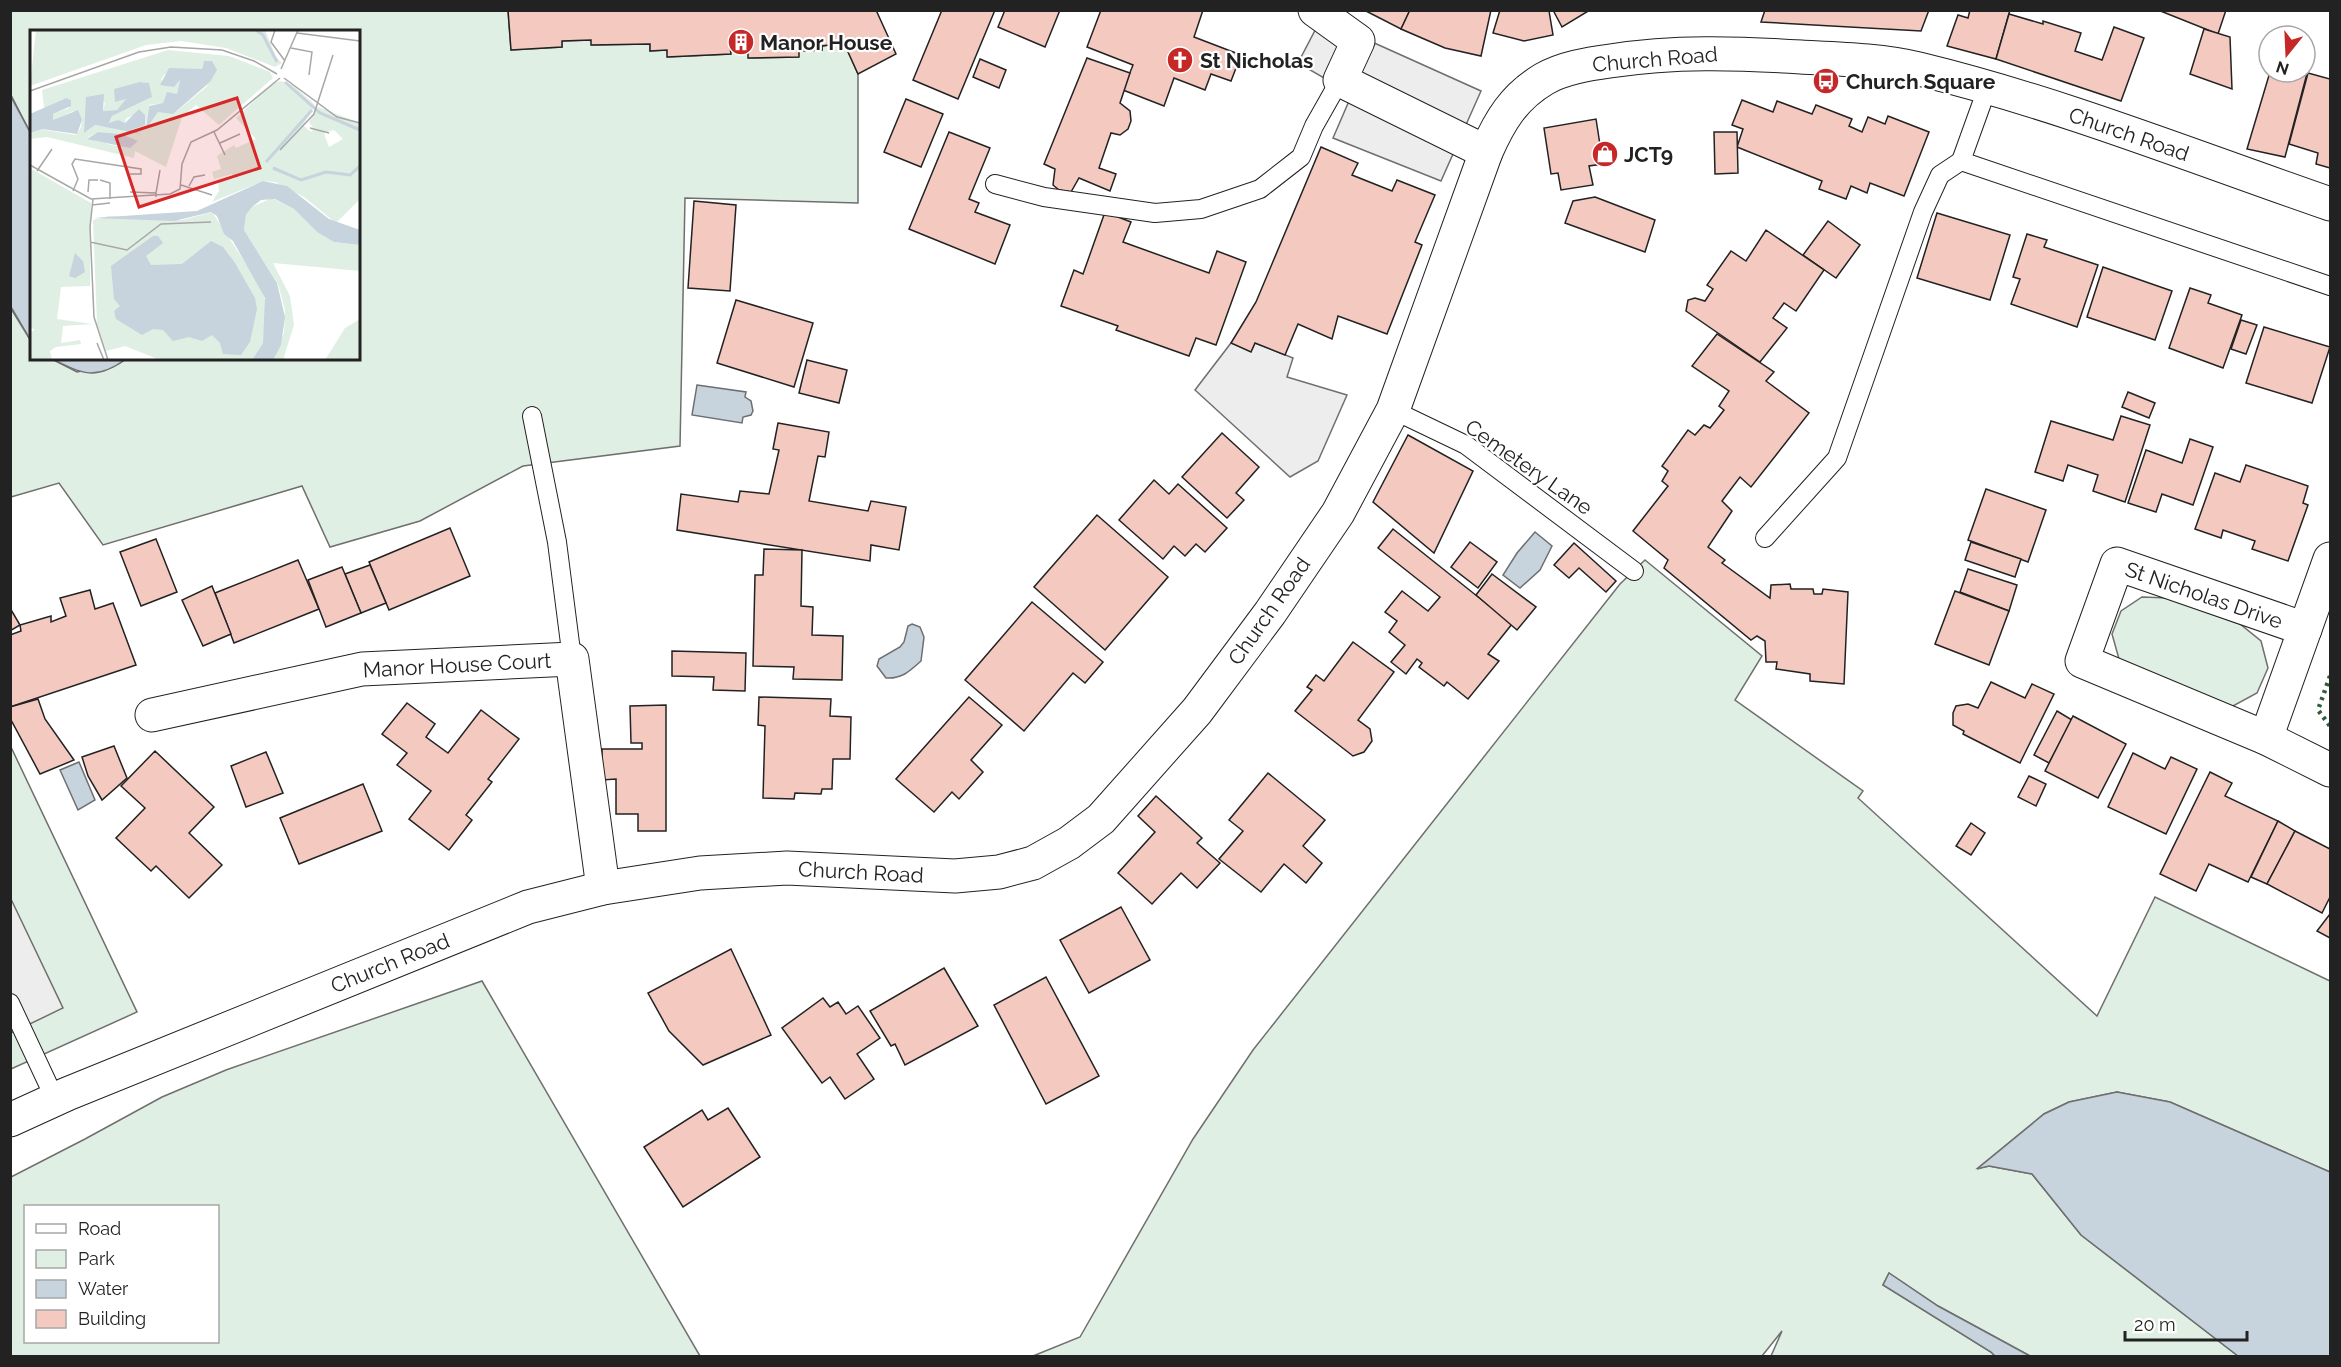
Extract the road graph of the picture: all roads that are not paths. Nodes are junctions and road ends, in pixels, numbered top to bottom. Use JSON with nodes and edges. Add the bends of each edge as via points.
{"nodes":[{"id":1,"x":1315,"y":10,"type":"edge"},
{"id":2,"x":1340,"y":80,"type":"junction"},
{"id":3,"x":1988,"y":86,"type":"junction"},
{"id":4,"x":1486,"y":152,"type":"junction"},
{"id":5,"x":1961,"y":161,"type":"junction"},
{"id":6,"x":995,"y":184,"type":"dead end"},
{"id":7,"x":2331,"y":204,"type":"edge"},
{"id":8,"x":2331,"y":286,"type":"edge"},
{"id":9,"x":1393,"y":410,"type":"junction"},
{"id":10,"x":531,"y":416,"type":"dead end"},
{"id":11,"x":1765,"y":538,"type":"dead end"},
{"id":12,"x":2331,"y":559,"type":"edge"},
{"id":13,"x":1634,"y":571,"type":"dead end"},
{"id":14,"x":2305,"y":629,"type":"junction"},
{"id":15,"x":572,"y":659,"type":"junction"},
{"id":16,"x":152,"y":715,"type":"dead end"},
{"id":17,"x":2266,"y":738,"type":"junction"},
{"id":18,"x":2331,"y":770,"type":"edge"},
{"id":19,"x":603,"y":888,"type":"junction"},
{"id":20,"x":10,"y":1003,"type":"edge"},
{"id":21,"x":55,"y":1099,"type":"junction"},
{"id":22,"x":10,"y":1120,"type":"edge"}],
"edges":[{"from":1,"to":2,"type":"street","via":[[1358,41]]},
{"from":2,"to":4,"type":"street"},
{"from":2,"to":6,"type":"lane","via":[[1301,158],[1260,189],[1201,209],[1155,213],[1044,197]]},
{"from":3,"to":4,"type":"street","name":"Church Road","via":[[1916,68],[1857,60],[1717,52],[1643,56],[1582,65],[1546,78],[1521,95],[1499,122]]},
{"from":3,"to":5,"type":"lane"},
{"from":3,"to":7,"type":"street","name":"Church Road"},
{"from":4,"to":9,"type":"street","name":"Church Road"},
{"from":5,"to":8,"type":"lane"},
{"from":5,"to":11,"type":"lane","via":[[1940,175],[1923,212],[1837,458]]},
{"from":9,"to":13,"type":"lane","name":"Cemetery Lane","via":[[1466,445]]},
{"from":9,"to":19,"type":"street","name":"Church Road","via":[[1338,513],[1197,711],[1101,819],[1069,843],[1033,863],[999,872],[955,876],[787,868],[700,873]]},
{"from":10,"to":15,"type":"lane","via":[[557,542]]},
{"from":12,"to":14,"type":"street","name":"St Nicholas Drive"},
{"from":14,"to":17,"type":"street","name":"St Nicholas Drive"},
{"from":14,"to":17,"type":"street","name":"St Nicholas Drive","via":[[2117,564],[2082,662]]},
{"from":15,"to":16,"type":"street","name":"Manor House Court","via":[[362,669]]},
{"from":15,"to":19,"type":"street","name":"Manor House Court"},
{"from":17,"to":18,"type":"street","name":"St Nicholas Drive"},
{"from":19,"to":21,"type":"street","name":"Church Road","via":[[528,907]]},
{"from":20,"to":21,"type":"lane"},
{"from":21,"to":22,"type":"street","name":"Church Road"}]}
